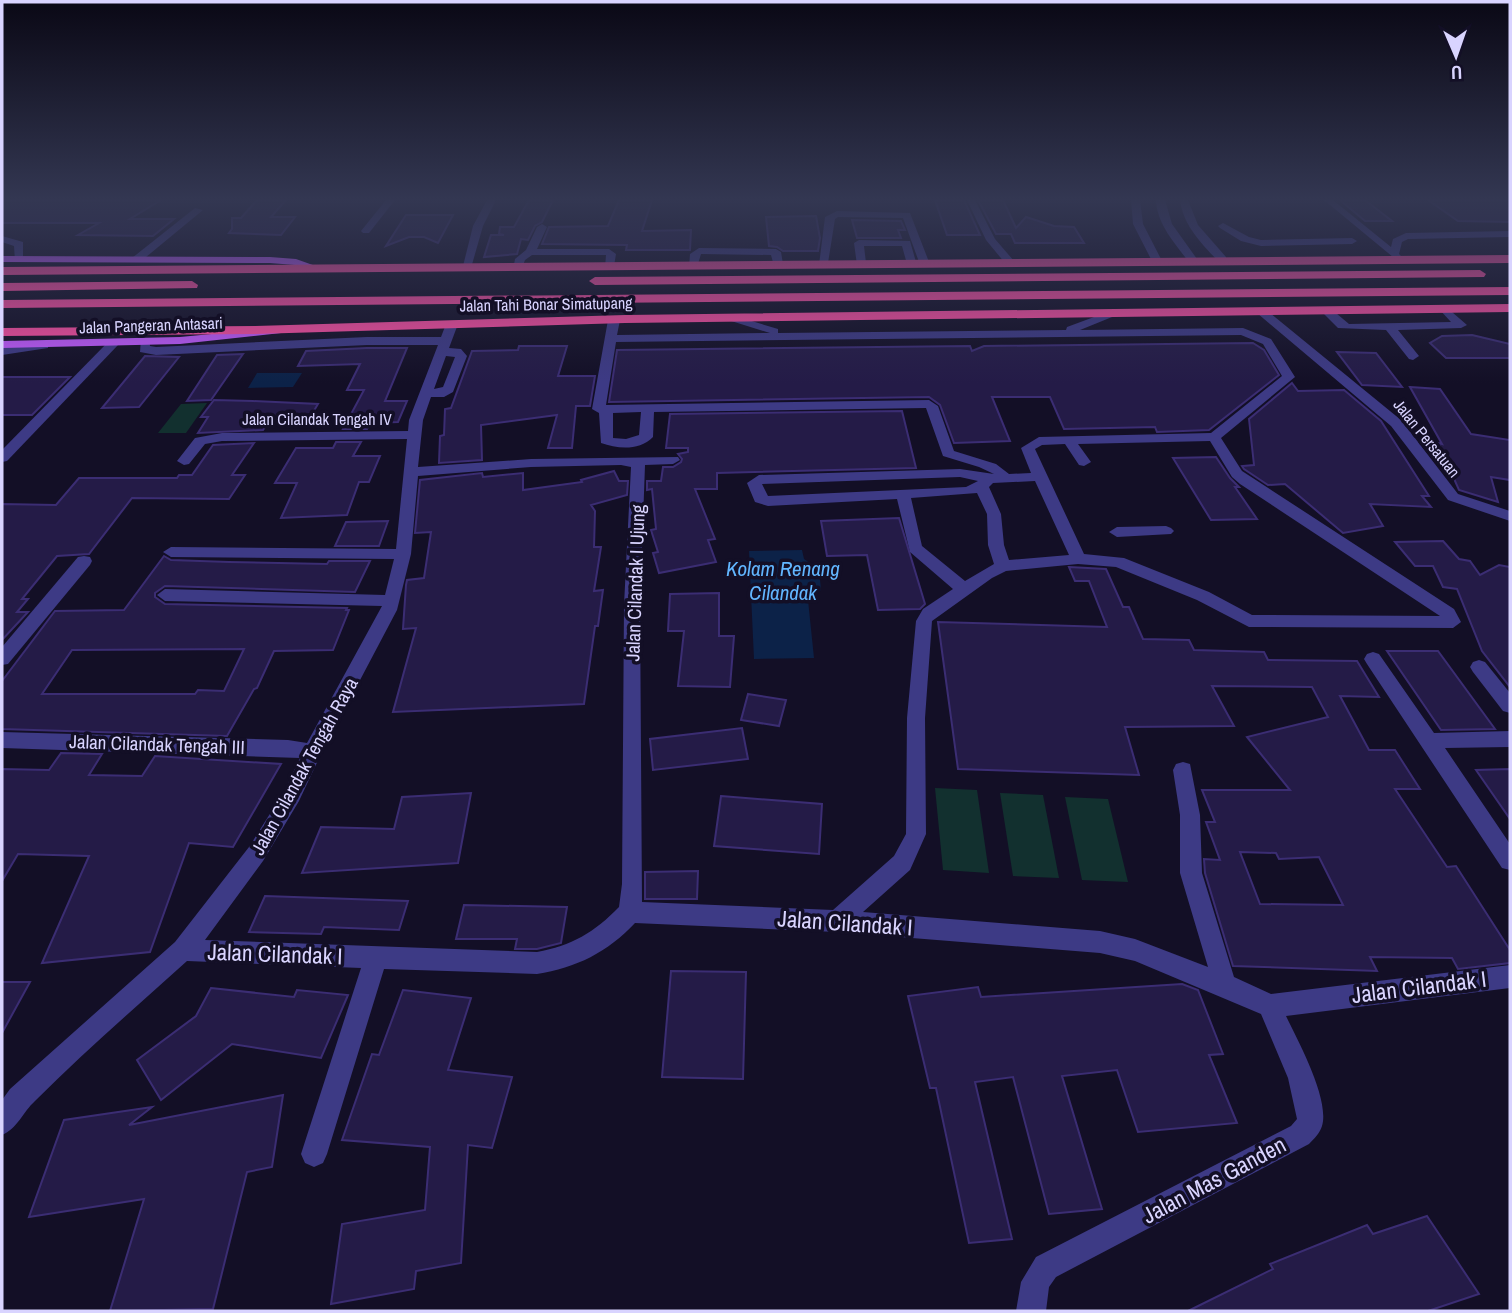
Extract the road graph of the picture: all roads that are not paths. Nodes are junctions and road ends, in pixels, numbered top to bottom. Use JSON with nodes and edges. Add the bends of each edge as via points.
{"nodes":[{"id":1,"x":287,"y":261,"type":"edge"},
{"id":2,"x":468,"y":261,"type":"edge"},
{"id":3,"x":519,"y":261,"type":"edge"},
{"id":4,"x":610,"y":261,"type":"edge"},
{"id":5,"x":984,"y":261,"type":"edge"},
{"id":6,"x":1354,"y":261,"type":"edge"},
{"id":7,"x":917,"y":262,"type":"joint"},
{"id":8,"x":823,"y":263,"type":"joint"},
{"id":9,"x":861,"y":263,"type":"joint"},
{"id":10,"x":609,"y":266,"type":"junction"},
{"id":11,"x":466,"y":268,"type":"junction"},
{"id":12,"x":517,"y":268,"type":"junction"},
{"id":13,"x":319,"y":269,"type":"junction"},
{"id":14,"x":2,"y":271,"type":"edge"},
{"id":15,"x":1498,"y":274,"type":"dead end"},
{"id":16,"x":2,"y":278,"type":"edge"},
{"id":17,"x":579,"y":281,"type":"dead end"},
{"id":18,"x":617,"y":281,"type":"junction"},
{"id":19,"x":213,"y":284,"type":"dead end"},
{"id":20,"x":241,"y":284,"type":"dead end"},
{"id":21,"x":297,"y":284,"type":"dead end"},
{"id":22,"x":2,"y":287,"type":"edge"},
{"id":23,"x":1510,"y":290,"type":"edge"},
{"id":24,"x":429,"y":299,"type":"junction"},
{"id":25,"x":285,"y":300,"type":"junction"},
{"id":26,"x":328,"y":300,"type":"junction"},
{"id":27,"x":1510,"y":302,"type":"edge"},
{"id":28,"x":2,"y":304,"type":"edge"},
{"id":29,"x":1510,"y":308,"type":"edge"},
{"id":30,"x":1445,"y":309,"type":"junction"},
{"id":31,"x":1326,"y":310,"type":"junction"},
{"id":32,"x":1240,"y":312,"type":"junction"},
{"id":33,"x":1261,"y":312,"type":"junction"},
{"id":34,"x":1113,"y":313,"type":"junction"},
{"id":35,"x":2,"y":314,"type":"edge"},
{"id":36,"x":732,"y":318,"type":"junction"},
{"id":37,"x":613,"y":320,"type":"junction"},
{"id":38,"x":2,"y":324,"type":"edge"},
{"id":39,"x":447,"y":324,"type":"junction"},
{"id":40,"x":1389,"y":327,"type":"junction"},
{"id":41,"x":300,"y":328,"type":"junction"},
{"id":42,"x":1244,"y":331,"type":"junction"},
{"id":43,"x":2,"y":332,"type":"edge"},
{"id":44,"x":1059,"y":334,"type":"junction"},
{"id":45,"x":791,"y":336,"type":"junction"},
{"id":46,"x":611,"y":340,"type":"junction"},
{"id":47,"x":145,"y":342,"type":"junction"},
{"id":48,"x":113,"y":344,"type":"junction"},
{"id":49,"x":2,"y":345,"type":"edge"},
{"id":50,"x":44,"y":345,"type":"junction"},
{"id":51,"x":443,"y":347,"type":"junction"},
{"id":52,"x":2,"y":351,"type":"edge"},
{"id":53,"x":1413,"y":356,"type":"dead end"},
{"id":54,"x":426,"y":393,"type":"junction"},
{"id":55,"x":648,"y":408,"type":"junction"},
{"id":56,"x":606,"y":409,"type":"junction"},
{"id":57,"x":413,"y":435,"type":"junction"},
{"id":58,"x":1214,"y":438,"type":"junction"},
{"id":59,"x":1068,"y":439,"type":"junction"},
{"id":60,"x":2,"y":458,"type":"edge"},
{"id":61,"x":673,"y":460,"type":"dead end"},
{"id":62,"x":184,"y":461,"type":"dead end"},
{"id":63,"x":632,"y":461,"type":"junction"},
{"id":64,"x":1084,"y":462,"type":"dead end"},
{"id":65,"x":420,"y":471,"type":"junction"},
{"id":66,"x":1040,"y":477,"type":"junction"},
{"id":67,"x":1006,"y":479,"type":"junction"},
{"id":68,"x":985,"y":483,"type":"junction"},
{"id":69,"x":903,"y":495,"type":"junction"},
{"id":70,"x":1510,"y":516,"type":"edge"},
{"id":71,"x":1166,"y":531,"type":"dead end"},
{"id":72,"x":1117,"y":532,"type":"dead end"},
{"id":73,"x":171,"y":552,"type":"dead end"},
{"id":74,"x":403,"y":554,"type":"junction"},
{"id":75,"x":1078,"y":559,"type":"junction"},
{"id":76,"x":84,"y":561,"type":"dead end"},
{"id":77,"x":1003,"y":566,"type":"junction"},
{"id":78,"x":964,"y":589,"type":"junction"},
{"id":79,"x":165,"y":595,"type":"dead end"},
{"id":80,"x":392,"y":601,"type":"junction"},
{"id":81,"x":2,"y":659,"type":"edge"},
{"id":82,"x":1373,"y":659,"type":"dead end"},
{"id":83,"x":1479,"y":667,"type":"dead end"},
{"id":84,"x":1510,"y":706,"type":"edge"},
{"id":85,"x":1510,"y":739,"type":"edge"},
{"id":86,"x":2,"y":740,"type":"edge"},
{"id":87,"x":1429,"y":741,"type":"junction"},
{"id":88,"x":312,"y":752,"type":"junction"},
{"id":89,"x":1183,"y":769,"type":"dead end"},
{"id":90,"x":1510,"y":861,"type":"edge"},
{"id":91,"x":630,"y":912,"type":"junction"},
{"id":92,"x":837,"y":921,"type":"junction"},
{"id":93,"x":184,"y":950,"type":"junction"},
{"id":94,"x":376,"y":958,"type":"junction"},
{"id":95,"x":1510,"y":976,"type":"edge"},
{"id":96,"x":1225,"y":985,"type":"junction"},
{"id":97,"x":1270,"y":1006,"type":"junction"},
{"id":98,"x":10,"y":1095,"type":"edge"},
{"id":99,"x":2,"y":1122,"type":"edge"},
{"id":100,"x":314,"y":1154,"type":"dead end"},
{"id":101,"x":1031,"y":1311,"type":"edge"}],
"edges":[{"from":1,"to":13,"type":"main road"},
{"from":2,"to":11,"type":"street"},
{"from":3,"to":12,"type":"street"},
{"from":4,"to":10,"type":"street"},
{"from":5,"to":7,"type":"highway","name":"Jalan Tahi Bonar Simatupang"},
{"from":6,"to":18,"type":"highway","via":[[760,271],[648,274]]},
{"from":7,"to":9,"type":"highway","name":"Jalan Tahi Bonar Simatupang"},
{"from":8,"to":9,"type":"highway","name":"Jalan Tahi Bonar Simatupang"},
{"from":8,"to":10,"type":"highway","name":"Jalan Tahi Bonar Simatupang"},
{"from":10,"to":12,"type":"highway","name":"Jalan Tahi Bonar Simatupang"},
{"from":11,"to":12,"type":"highway","name":"Jalan Tahi Bonar Simatupang"},
{"from":11,"to":13,"type":"highway","name":"Jalan Tahi Bonar Simatupang"},
{"from":13,"to":14,"type":"highway","name":"Jalan Tahi Bonar Simatupang"},
{"from":15,"to":18,"type":"highway"},
{"from":16,"to":20,"type":"highway","via":[[225,280]]},
{"from":17,"to":18,"type":"highway"},
{"from":19,"to":22,"type":"highway"},
{"from":21,"to":25,"type":"highway"},
{"from":23,"to":24,"type":"highway"},
{"from":24,"to":26,"type":"highway"},
{"from":24,"to":27,"type":"highway","via":[[458,305]]},
{"from":25,"to":26,"type":"highway"},
{"from":25,"to":28,"type":"highway"},
{"from":26,"to":35,"type":"highway","via":[[306,305]]},
{"from":29,"to":30,"type":"highway","name":"Jalan Tahi Bonar Simatupang"},
{"from":30,"to":31,"type":"highway","name":"Jalan Tahi Bonar Simatupang"},
{"from":30,"to":40,"type":"street","via":[[1461,325]]},
{"from":31,"to":33,"type":"highway","name":"Jalan Tahi Bonar Simatupang"},
{"from":31,"to":40,"type":"street","via":[[1346,326]]},
{"from":32,"to":33,"type":"highway","name":"Jalan Tahi Bonar Simatupang"},
{"from":32,"to":34,"type":"highway","name":"Jalan Tahi Bonar Simatupang"},
{"from":32,"to":42,"type":"street"},
{"from":33,"to":70,"type":"street","name":"Jalan Persatuan","via":[[1375,402],[1453,497]]},
{"from":34,"to":36,"type":"highway","name":"Jalan Tahi Bonar Simatupang"},
{"from":34,"to":44,"type":"street"},
{"from":36,"to":37,"type":"highway","name":"Jalan Tahi Bonar Simatupang"},
{"from":36,"to":45,"type":"street"},
{"from":37,"to":39,"type":"highway","name":"Jalan Tahi Bonar Simatupang"},
{"from":37,"to":46,"type":"street"},
{"from":38,"to":39,"type":"highway","via":[[403,318]]},
{"from":39,"to":41,"type":"highway","name":"Jalan Tahi Bonar Simatupang"},
{"from":39,"to":51,"type":"street","name":"Jalan Cilandak Tengah Raya"},
{"from":40,"to":53,"type":"street"},
{"from":41,"to":43,"type":"highway","name":"Jalan Tahi Bonar Simatupang"},
{"from":41,"to":47,"type":"main road","name":"Jalan Pangeran Antasari","via":[[242,337]]},
{"from":42,"to":44,"type":"street"},
{"from":42,"to":58,"type":"street","via":[[1267,342],[1289,377]]},
{"from":44,"to":45,"type":"street"},
{"from":45,"to":46,"type":"street"},
{"from":46,"to":56,"type":"street","via":[[598,407]]},
{"from":47,"to":48,"type":"main road","name":"Jalan Pangeran Antasari"},
{"from":47,"to":51,"type":"street","via":[[144,349],[156,351],[367,341]]},
{"from":48,"to":50,"type":"main road","name":"Jalan Pangeran Antasari"},
{"from":48,"to":60,"type":"street"},
{"from":49,"to":50,"type":"main road","name":"Jalan Pangeran Antasari"},
{"from":50,"to":52,"type":"street"},
{"from":51,"to":54,"type":"street","name":"Jalan Cilandak Tengah Raya"},
{"from":51,"to":54,"type":"street","via":[[461,356],[449,390]]},
{"from":54,"to":57,"type":"street","name":"Jalan Cilandak Tengah Raya"},
{"from":55,"to":56,"type":"street"},
{"from":55,"to":56,"type":"street","via":[[646,437],[632,443],[606,440]]},
{"from":55,"to":67,"type":"street","via":[[929,404],[948,453],[984,462]]},
{"from":57,"to":62,"type":"street","name":"Jalan Cilandak Tengah IV","via":[[222,437],[200,440]]},
{"from":57,"to":65,"type":"street","name":"Jalan Cilandak Tengah Raya"},
{"from":58,"to":59,"type":"street"},
{"from":58,"to":75,"type":"street","via":[[1245,481],[1448,613],[1453,622],[1249,621],[1203,596],[1118,562]]},
{"from":59,"to":64,"type":"street"},
{"from":59,"to":66,"type":"street","via":[[1039,441],[1028,447]]},
{"from":61,"to":63,"type":"street"},
{"from":63,"to":65,"type":"street"},
{"from":63,"to":91,"type":"street","name":"Jalan Cilandak I Ujung","via":[[639,467],[632,605]]},
{"from":65,"to":74,"type":"street","name":"Jalan Cilandak Tengah Raya"},
{"from":66,"to":67,"type":"street"},
{"from":66,"to":75,"type":"street"},
{"from":67,"to":68,"type":"street"},
{"from":68,"to":69,"type":"street","via":[[968,491]]},
{"from":68,"to":69,"type":"street","via":[[960,473],[759,479],[754,483],[760,499],[768,501]]},
{"from":68,"to":77,"type":"street"},
{"from":69,"to":78,"type":"street","via":[[915,548]]},
{"from":71,"to":72,"type":"street"},
{"from":73,"to":74,"type":"street"},
{"from":74,"to":80,"type":"street","name":"Jalan Cilandak Tengah Raya"},
{"from":75,"to":77,"type":"street"},
{"from":76,"to":81,"type":"street"},
{"from":77,"to":78,"type":"street"},
{"from":78,"to":92,"type":"street","via":[[924,621],[916,719],[918,820],[910,851]]},
{"from":79,"to":80,"type":"street"},
{"from":80,"to":88,"type":"street","name":"Jalan Cilandak Tengah Raya"},
{"from":82,"to":87,"type":"street"},
{"from":83,"to":84,"type":"street"},
{"from":85,"to":87,"type":"street"},
{"from":86,"to":88,"type":"street","name":"Jalan Cilandak Tengah III"},
{"from":87,"to":90,"type":"street"},
{"from":88,"to":93,"type":"street","name":"Jalan Cilandak Tengah Raya","via":[[256,855]]},
{"from":89,"to":96,"type":"street","via":[[1191,815],[1191,873]]},
{"from":91,"to":92,"type":"street","name":"Jalan Cilandak I"},
{"from":91,"to":94,"type":"street","name":"Jalan Cilandak I","via":[[589,950],[562,960]]},
{"from":92,"to":96,"type":"street","name":"Jalan Cilandak I","via":[[1100,942],[1135,950]]},
{"from":93,"to":94,"type":"street","name":"Jalan Cilandak I"},
{"from":93,"to":98,"type":"street","name":"Jalan Cilandak Tengah Raya"},
{"from":94,"to":100,"type":"street"},
{"from":95,"to":97,"type":"street","name":"Jalan Cilandak I"},
{"from":96,"to":97,"type":"street","name":"Jalan Cilandak I"},
{"from":97,"to":101,"type":"street","name":"Jalan Mas Ganden","via":[[1304,1088],[1310,1123],[1300,1135],[1046,1268],[1035,1282]]},
{"from":98,"to":99,"type":"street","name":"Jalan Cilandak Tengah Raya"}]}
